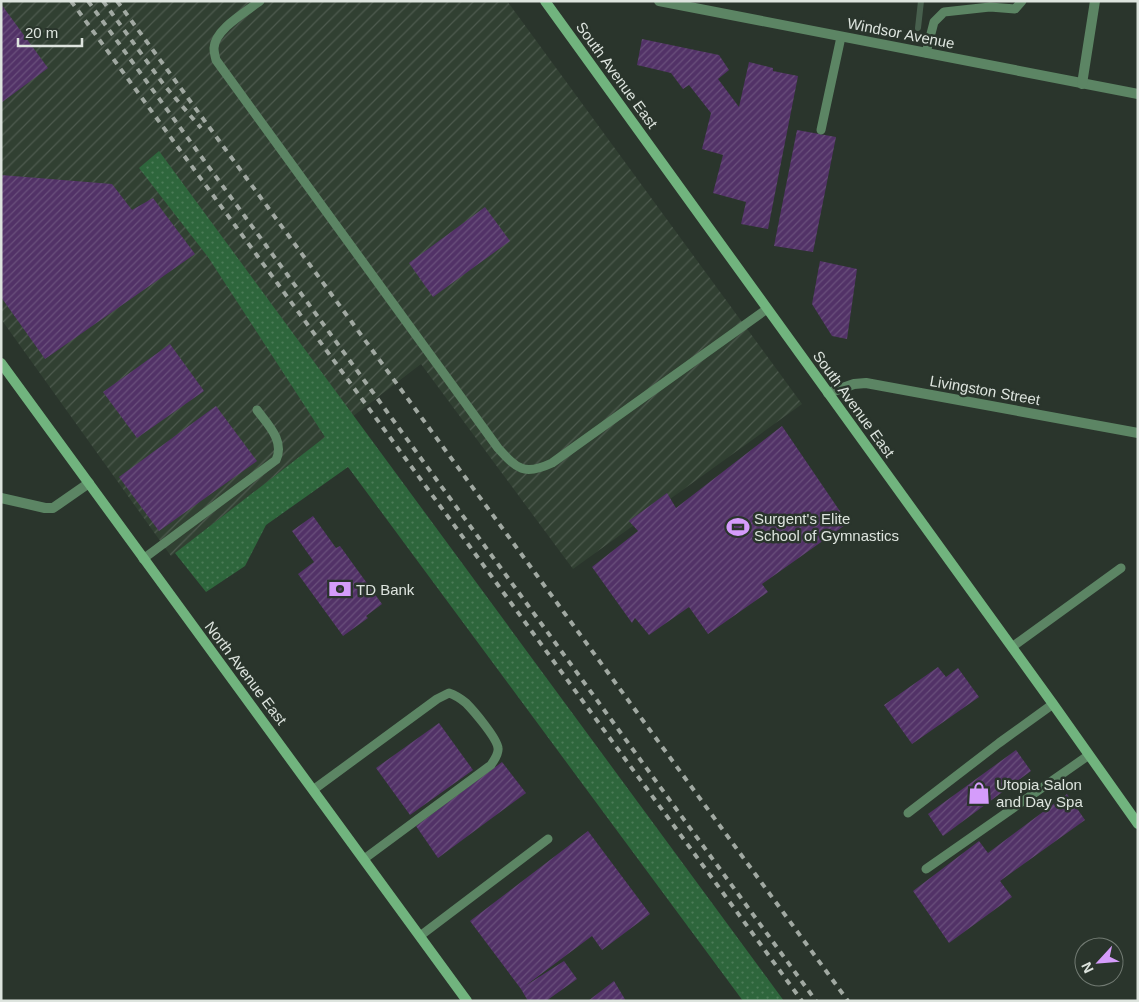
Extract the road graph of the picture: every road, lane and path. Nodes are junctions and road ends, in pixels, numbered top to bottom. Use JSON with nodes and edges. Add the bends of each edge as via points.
{"nodes":[{"id":1,"x":260,"y":1,"type":"edge"},
{"id":2,"x":545,"y":1,"type":"edge"},
{"id":3,"x":659,"y":1,"type":"edge"},
{"id":4,"x":1022,"y":1,"type":"edge"},
{"id":5,"x":1095,"y":1,"type":"edge"},
{"id":6,"x":841,"y":37,"type":"junction"},
{"id":7,"x":926,"y":53,"type":"junction"},
{"id":8,"x":1082,"y":84,"type":"junction"},
{"id":9,"x":1138,"y":94,"type":"edge"},
{"id":10,"x":820,"y":130,"type":"dead end"},
{"id":11,"x":767,"y":309,"type":"junction"},
{"id":12,"x":1,"y":363,"type":"edge"},
{"id":13,"x":828,"y":393,"type":"junction"},
{"id":14,"x":257,"y":410,"type":"dead end"},
{"id":15,"x":1138,"y":434,"type":"edge"},
{"id":16,"x":89,"y":483,"type":"junction"},
{"id":17,"x":1,"y":498,"type":"edge"},
{"id":18,"x":143,"y":559,"type":"junction"},
{"id":19,"x":1121,"y":568,"type":"dead end"},
{"id":20,"x":1012,"y":647,"type":"junction"},
{"id":21,"x":1053,"y":704,"type":"junction"},
{"id":22,"x":1089,"y":755,"type":"junction"},
{"id":23,"x":313,"y":790,"type":"junction"},
{"id":24,"x":908,"y":813,"type":"dead end"},
{"id":25,"x":1138,"y":824,"type":"edge"},
{"id":26,"x":548,"y":839,"type":"dead end"},
{"id":27,"x":364,"y":858,"type":"junction"},
{"id":28,"x":926,"y":869,"type":"dead end"},
{"id":29,"x":420,"y":936,"type":"junction"},
{"id":30,"x":467,"y":1001,"type":"edge"}],
"edges":[{"from":1,"to":11,"type":"lane","via":[[220,32],[215,41],[216,60],[498,448],[518,466],[529,471],[552,463]]},
{"from":2,"to":11,"type":"main road","name":"South Avenue East"},
{"from":3,"to":6,"type":"street","name":"Windsor Avenue"},
{"from":4,"to":7,"type":"lane","via":[[1015,8],[990,6],[944,12],[934,22]]},
{"from":5,"to":8,"type":"street"},
{"from":6,"to":7,"type":"street","name":"Windsor Avenue"},
{"from":6,"to":10,"type":"lane"},
{"from":7,"to":8,"type":"street","name":"Windsor Avenue"},
{"from":8,"to":9,"type":"street","name":"Windsor Avenue"},
{"from":11,"to":13,"type":"main road","name":"South Avenue East"},
{"from":12,"to":16,"type":"main road","name":"North Avenue East"},
{"from":13,"to":15,"type":"street","name":"Livingston Street","via":[[866,383]]},
{"from":13,"to":20,"type":"main road","name":"South Avenue East"},
{"from":14,"to":18,"type":"lane","via":[[278,442],[276,460]]},
{"from":16,"to":17,"type":"street","via":[[53,508]]},
{"from":16,"to":18,"type":"main road","name":"North Avenue East"},
{"from":18,"to":23,"type":"main road","name":"North Avenue East"},
{"from":19,"to":20,"type":"lane"},
{"from":20,"to":21,"type":"main road","name":"South Avenue East"},
{"from":21,"to":22,"type":"main road","name":"South Avenue East"},
{"from":21,"to":24,"type":"lane"},
{"from":22,"to":25,"type":"main road","name":"South Avenue East"},
{"from":22,"to":28,"type":"lane"},
{"from":23,"to":27,"type":"main road","name":"North Avenue East"},
{"from":23,"to":27,"type":"lane","via":[[448,693],[467,704],[497,742],[499,750],[490,765]]},
{"from":26,"to":29,"type":"lane"},
{"from":27,"to":29,"type":"main road","name":"North Avenue East"},
{"from":29,"to":30,"type":"main road","name":"North Avenue East"}]}
